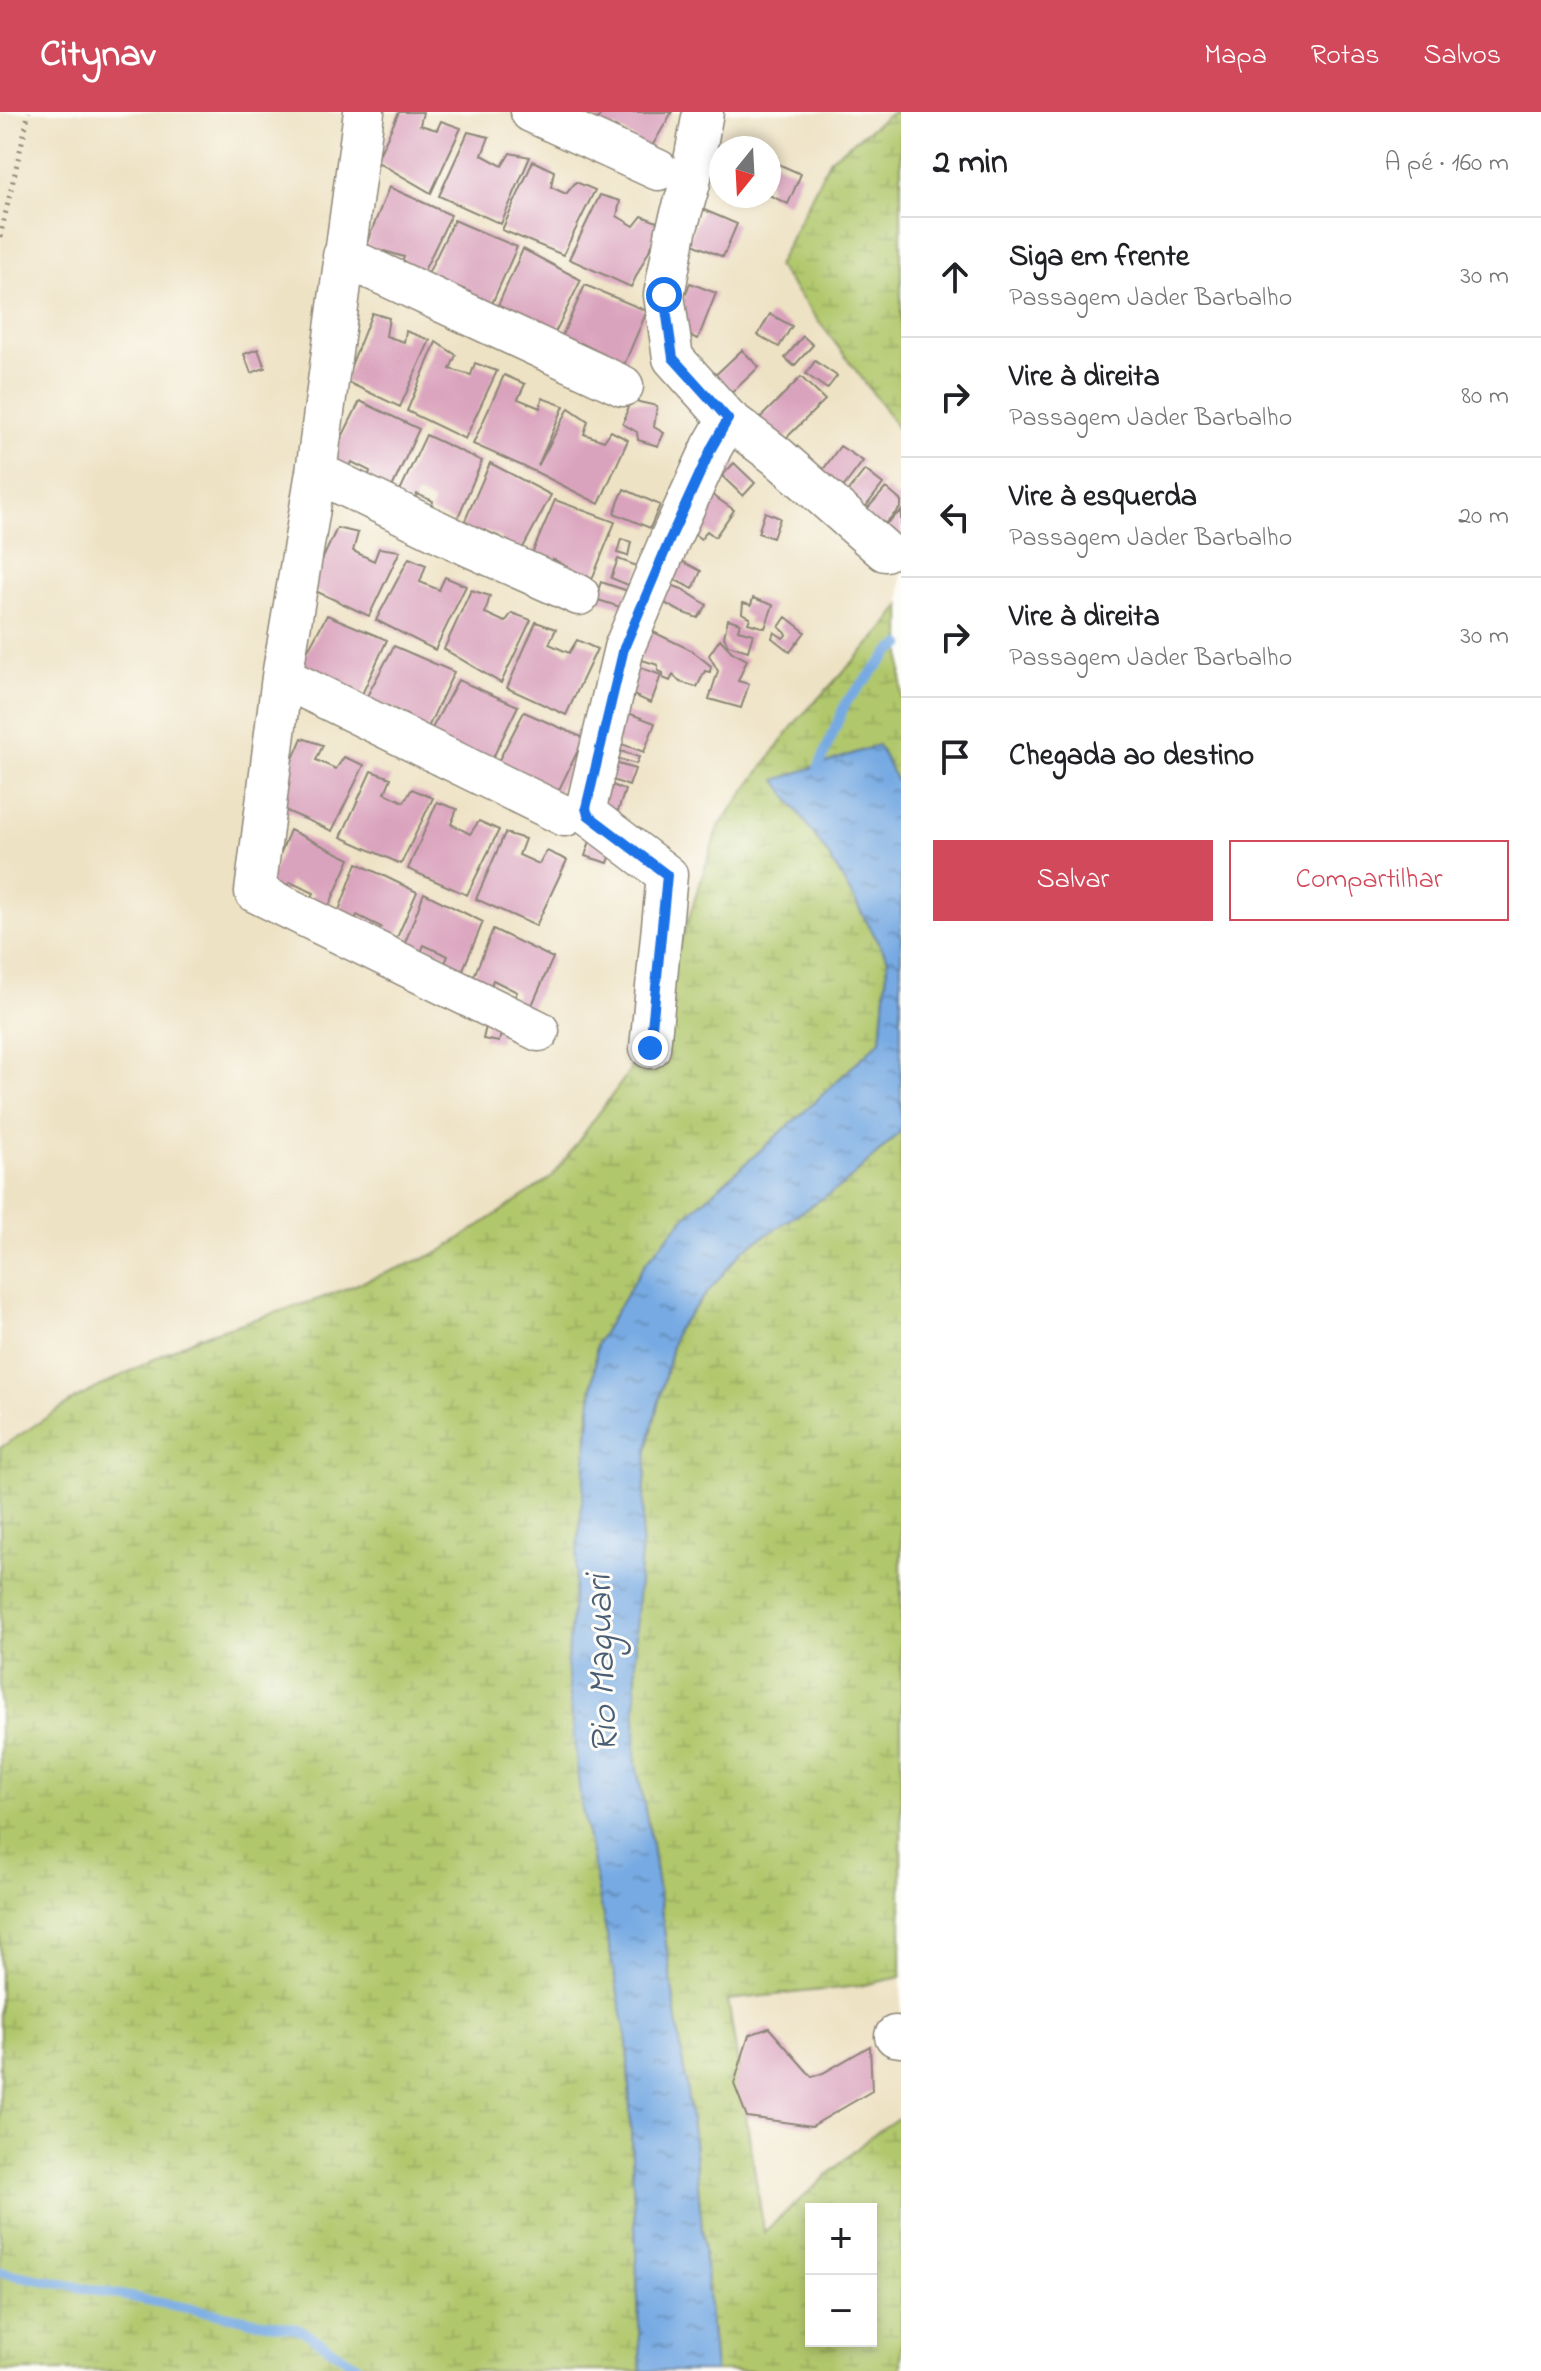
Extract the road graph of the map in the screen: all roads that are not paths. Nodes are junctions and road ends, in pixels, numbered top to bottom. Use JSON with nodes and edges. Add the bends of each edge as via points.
{"nodes":[{"id":1,"x":364,"y":112,"type":"edge"},
{"id":2,"x":531,"y":112,"type":"edge"},
{"id":3,"x":703,"y":112,"type":"edge"},
{"id":4,"x":658,"y":170,"type":"dead end"},
{"id":5,"x":343,"y":256,"type":"junction"},
{"id":6,"x":623,"y":386,"type":"dead end"},
{"id":7,"x":728,"y":419,"type":"junction"},
{"id":8,"x":316,"y":472,"type":"junction"},
{"id":9,"x":885,"y":551,"type":"dead end"},
{"id":10,"x":579,"y":595,"type":"dead end"},
{"id":11,"x":282,"y":677,"type":"junction"},
{"id":12,"x":565,"y":816,"type":"dead end"},
{"id":13,"x":539,"y":1031,"type":"dead end"},
{"id":14,"x":650,"y":1048,"type":"dead end"}],
"edges":[{"from":1,"to":5,"type":"street"},
{"from":2,"to":4,"type":"street"},
{"from":3,"to":7,"type":"street","via":[[664,295],[673,358]]},
{"from":5,"to":6,"type":"street"},
{"from":5,"to":8,"type":"street"},
{"from":7,"to":9,"type":"street"},
{"from":7,"to":14,"type":"street","via":[[624,648],[586,808],[588,815],[667,875]]},
{"from":8,"to":10,"type":"street"},
{"from":8,"to":11,"type":"street"},
{"from":11,"to":12,"type":"street"},
{"from":11,"to":13,"type":"street","via":[[255,892]]}]}
